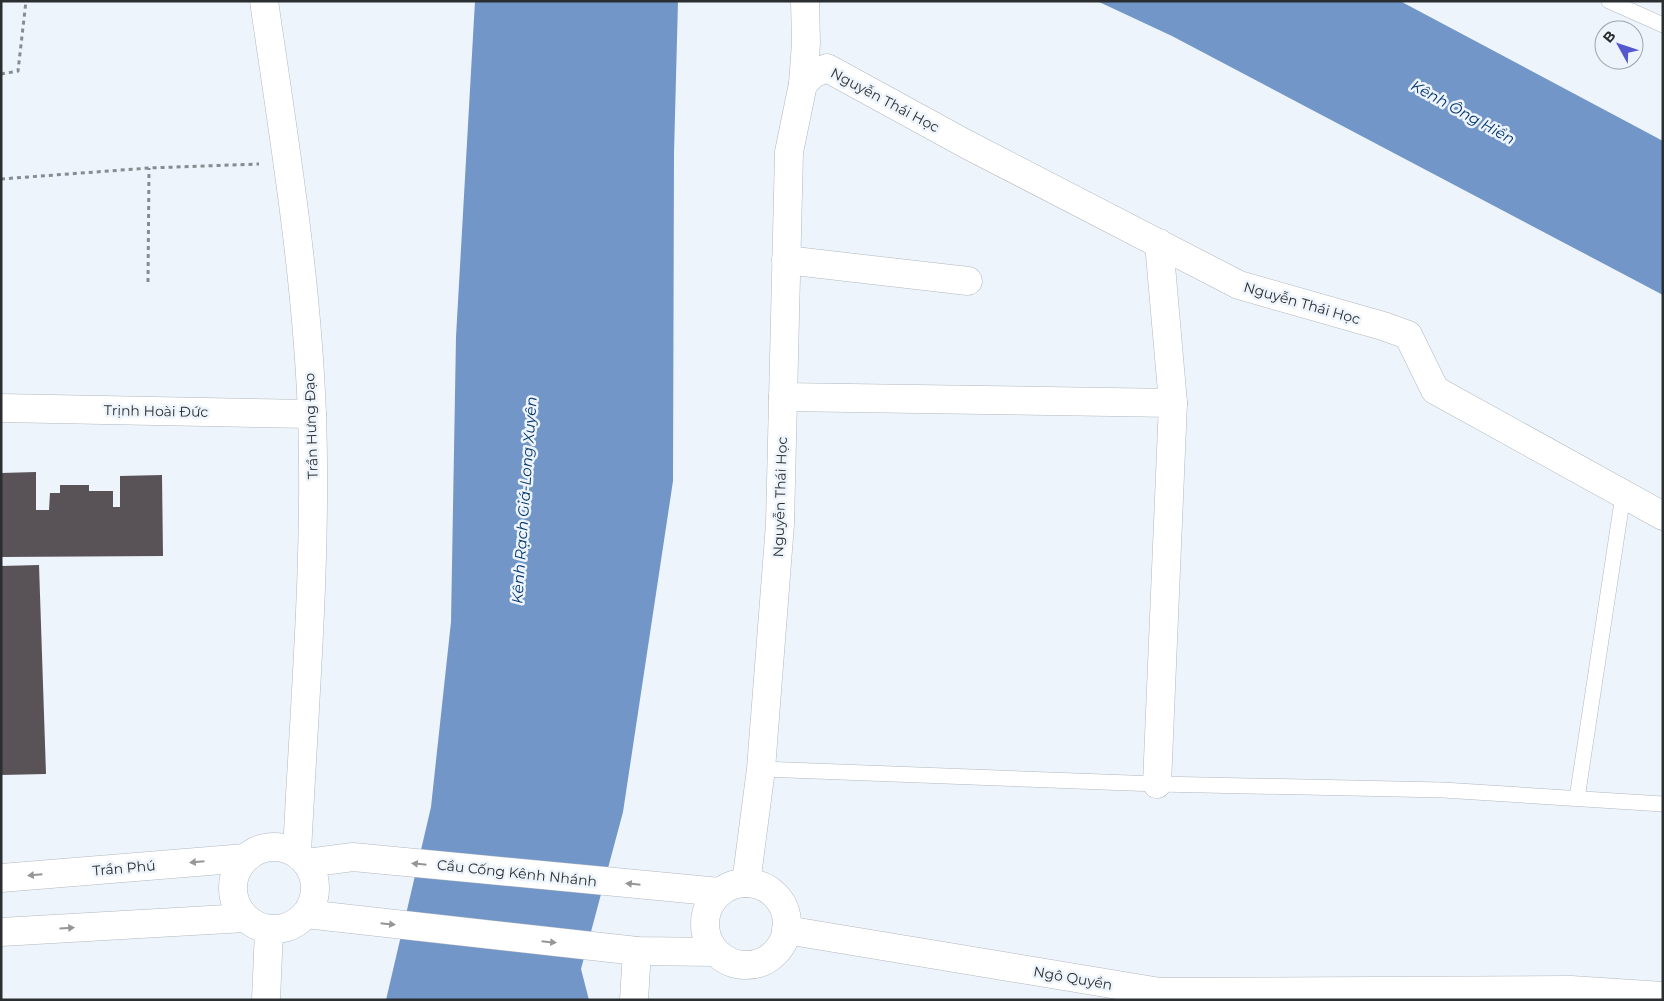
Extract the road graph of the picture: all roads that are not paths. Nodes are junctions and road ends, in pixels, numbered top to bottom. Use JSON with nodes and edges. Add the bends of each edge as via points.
{"nodes":[{"id":1,"x":264,"y":1,"type":"edge"},
{"id":2,"x":806,"y":1,"type":"edge"},
{"id":3,"x":1609,"y":1,"type":"edge"},
{"id":4,"x":1663,"y":25,"type":"edge"},
{"id":5,"x":803,"y":84,"type":"junction"},
{"id":6,"x":1160,"y":243,"type":"junction"},
{"id":7,"x":786,"y":260,"type":"junction"},
{"id":8,"x":968,"y":281,"type":"dead end"},
{"id":9,"x":783,"y":396,"type":"junction"},
{"id":10,"x":1173,"y":403,"type":"junction"},
{"id":11,"x":1,"y":408,"type":"edge"},
{"id":12,"x":312,"y":414,"type":"junction"},
{"id":13,"x":1623,"y":495,"type":"junction"},
{"id":14,"x":1663,"y":516,"type":"edge"},
{"id":15,"x":761,"y":769,"type":"junction"},
{"id":16,"x":1157,"y":784,"type":"junction"},
{"id":17,"x":1577,"y":798,"type":"junction"},
{"id":18,"x":1663,"y":804,"type":"edge"},
{"id":19,"x":246,"y":858,"type":"junction"},
{"id":20,"x":302,"y":858,"type":"junction"},
{"id":21,"x":1,"y":878,"type":"edge"},
{"id":22,"x":746,"y":883,"type":"junction"},
{"id":23,"x":720,"y":892,"type":"junction"},
{"id":24,"x":306,"y":914,"type":"junction"},
{"id":25,"x":245,"y":918,"type":"junction"},
{"id":26,"x":269,"y":930,"type":"junction"},
{"id":27,"x":786,"y":930,"type":"junction"},
{"id":28,"x":1,"y":932,"type":"edge"},
{"id":29,"x":637,"y":951,"type":"junction"},
{"id":30,"x":715,"y":952,"type":"junction"},
{"id":31,"x":1571,"y":995,"type":"edge"},
{"id":32,"x":1160,"y":996,"type":"edge"},
{"id":33,"x":1663,"y":996,"type":"edge"},
{"id":34,"x":266,"y":1000,"type":"edge"},
{"id":35,"x":634,"y":1000,"type":"edge"}],
"edges":[{"from":1,"to":12,"type":"street","name":"Trần Hưng Đạo","via":[[305,306]]},
{"from":2,"to":5,"type":"street"},
{"from":3,"to":4,"type":"lane"},
{"from":5,"to":6,"type":"street","name":"Nguyễn Thái Học","via":[[813,74],[827,68],[966,144]]},
{"from":5,"to":7,"type":"street","name":"Nguyễn Thái Học","via":[[789,152]]},
{"from":6,"to":10,"type":"street"},
{"from":6,"to":13,"type":"street","name":"Nguyễn Thái Học","via":[[1239,285],[1408,335],[1434,390]]},
{"from":7,"to":8,"type":"street"},
{"from":7,"to":9,"type":"street","name":"Nguyễn Thái Học"},
{"from":9,"to":10,"type":"street"},
{"from":9,"to":15,"type":"street","name":"Nguyễn Thái Học","via":[[780,524]]},
{"from":10,"to":16,"type":"street"},
{"from":11,"to":12,"type":"street","name":"Trịnh Hoài Đức"},
{"from":12,"to":20,"type":"street","name":"Trần Hưng Đạo","via":[[313,503]]},
{"from":13,"to":14,"type":"street","name":"Nguyễn Thái Học"},
{"from":13,"to":17,"type":"lane"},
{"from":15,"to":16,"type":"lane"},
{"from":15,"to":22,"type":"street","name":"Nguyễn Thái Học"},
{"from":16,"to":17,"type":"lane","via":[[1443,790]]},
{"from":17,"to":18,"type":"lane"},
{"from":19,"to":20,"type":"street","via":[[257,850],[270,847],[284,848]]},
{"from":19,"to":21,"type":"street","name":"Trần Phú","one_way":true},
{"from":19,"to":25,"type":"street","via":[[233,881],[237,907]]},
{"from":23,"to":20,"type":"street","name":"Cầu Cống Kênh Nhánh","one_way":true,"via":[[353,857]]},
{"from":20,"to":24,"type":"street","via":[[313,875],[316,889]]},
{"from":22,"to":23,"type":"street"},
{"from":22,"to":27,"type":"street","via":[[760,885],[782,903]]},
{"from":23,"to":30,"type":"street","via":[[706,915],[708,941]]},
{"from":24,"to":26,"type":"street","via":[[296,923]]},
{"from":24,"to":29,"type":"street","one_way":true},
{"from":25,"to":26,"type":"street"},
{"from":28,"to":25,"type":"street","one_way":true},
{"from":26,"to":34,"type":"street"},
{"from":27,"to":30,"type":"street","via":[[783,942],[764,961],[738,965]]},
{"from":27,"to":32,"type":"street","name":"Ngô Quyền"},
{"from":29,"to":30,"type":"street"},
{"from":29,"to":35,"type":"street"},
{"from":31,"to":32,"type":"street","name":"Ngô Quyền"},
{"from":31,"to":33,"type":"street","name":"Ngô Quyền"}]}
